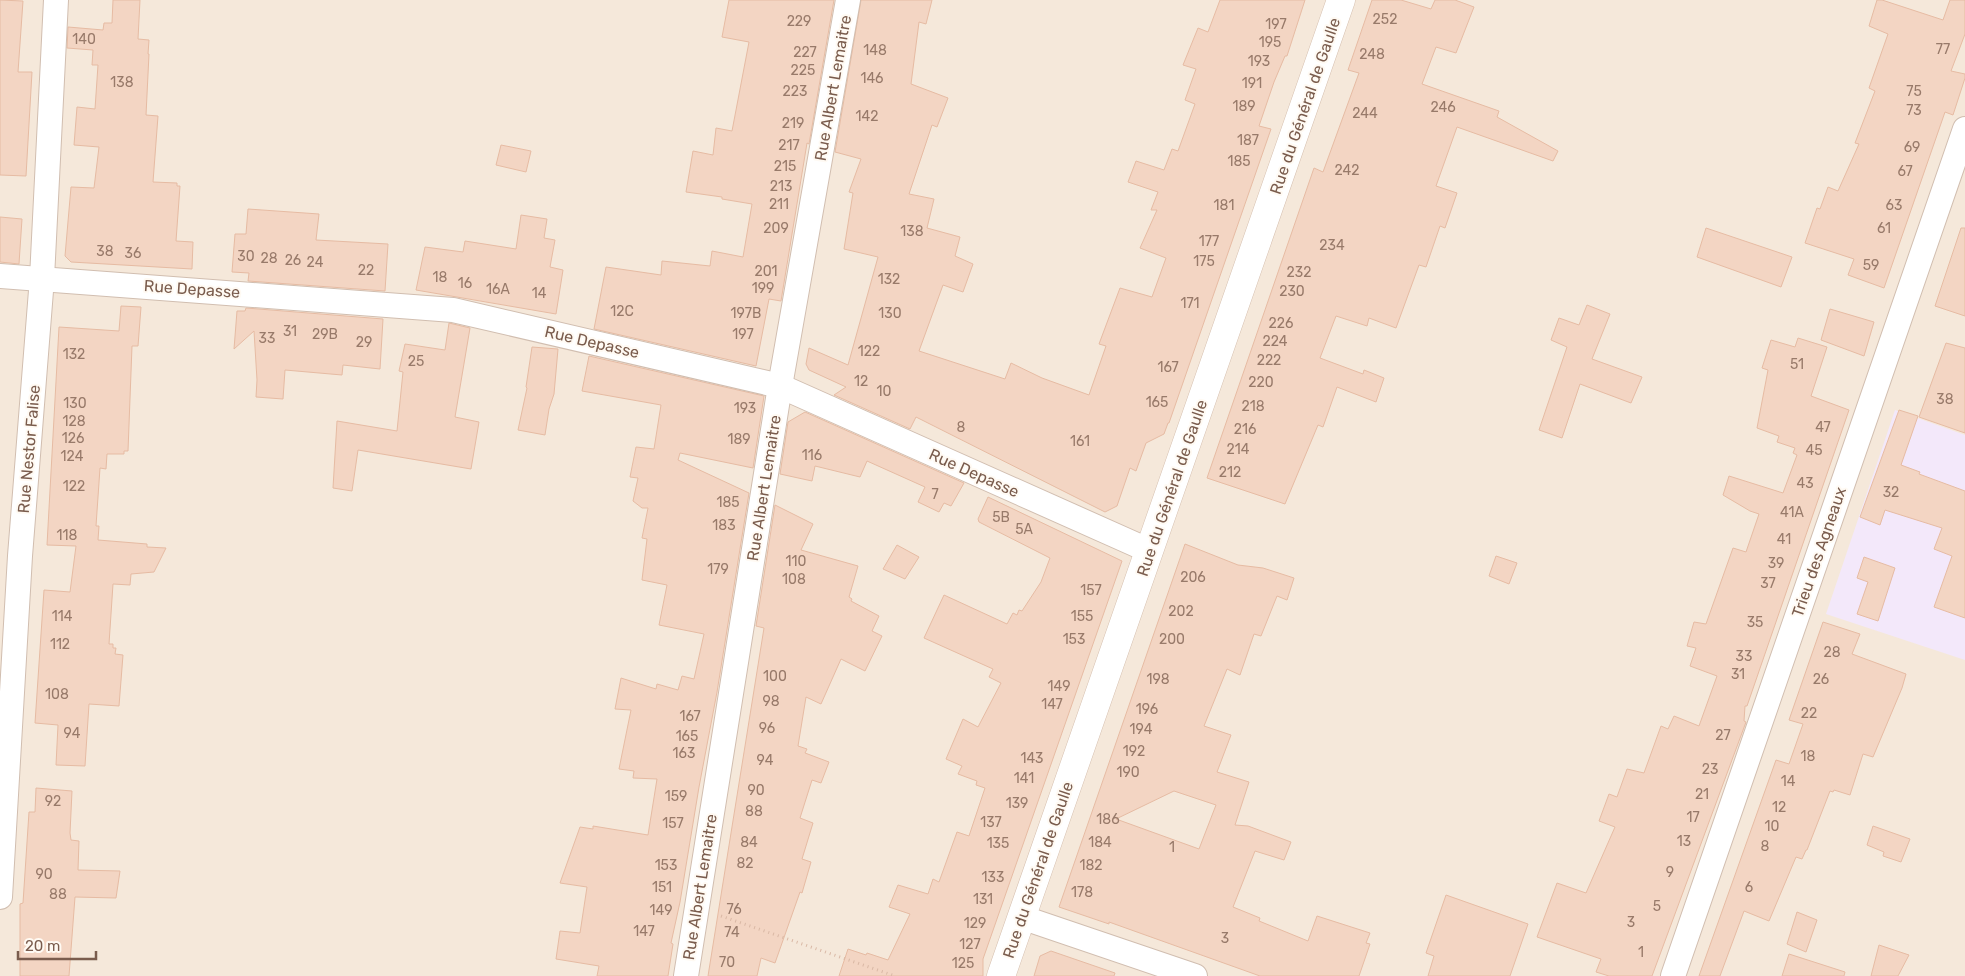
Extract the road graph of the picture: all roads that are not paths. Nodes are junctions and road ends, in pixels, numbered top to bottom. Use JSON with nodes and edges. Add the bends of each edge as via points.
{"nodes":[{"id":1,"x":56,"y":0,"type":"edge"},
{"id":2,"x":848,"y":0,"type":"edge"},
{"id":3,"x":1341,"y":0,"type":"edge"},
{"id":4,"x":1965,"y":129,"type":"edge"},
{"id":5,"x":0,"y":276,"type":"edge"},
{"id":6,"x":42,"y":278,"type":"junction"},
{"id":7,"x":780,"y":386,"type":"junction"},
{"id":8,"x":1150,"y":551,"type":"junction"},
{"id":9,"x":0,"y":898,"type":"edge"},
{"id":10,"x":1022,"y":917,"type":"junction"},
{"id":11,"x":686,"y":976,"type":"edge"},
{"id":12,"x":1001,"y":976,"type":"edge"},
{"id":13,"x":1195,"y":976,"type":"edge"},
{"id":14,"x":1672,"y":976,"type":"edge"}],
"edges":[{"from":1,"to":6,"type":"street","name":"Rue Nestor Falise"},
{"from":2,"to":7,"type":"street","name":"Rue Albert Lemaitre"},
{"from":3,"to":8,"type":"main road","name":"Rue du Général de Gaulle"},
{"from":4,"to":14,"type":"street","name":"Trieu des Agneaux"},
{"from":5,"to":6,"type":"street","name":"Rue Depasse"},
{"from":6,"to":7,"type":"street","name":"Rue Depasse","via":[[453,310]]},
{"from":6,"to":9,"type":"street","name":"Rue Nestor Falise","via":[[20,556]]},
{"from":7,"to":8,"type":"street","name":"Rue Depasse"},
{"from":7,"to":11,"type":"street","name":"Rue Albert Lemaitre"},
{"from":8,"to":10,"type":"main road","name":"Rue du Général de Gaulle"},
{"from":10,"to":12,"type":"main road","name":"Rue du Général de Gaulle"},
{"from":10,"to":13,"type":"street"}]}
